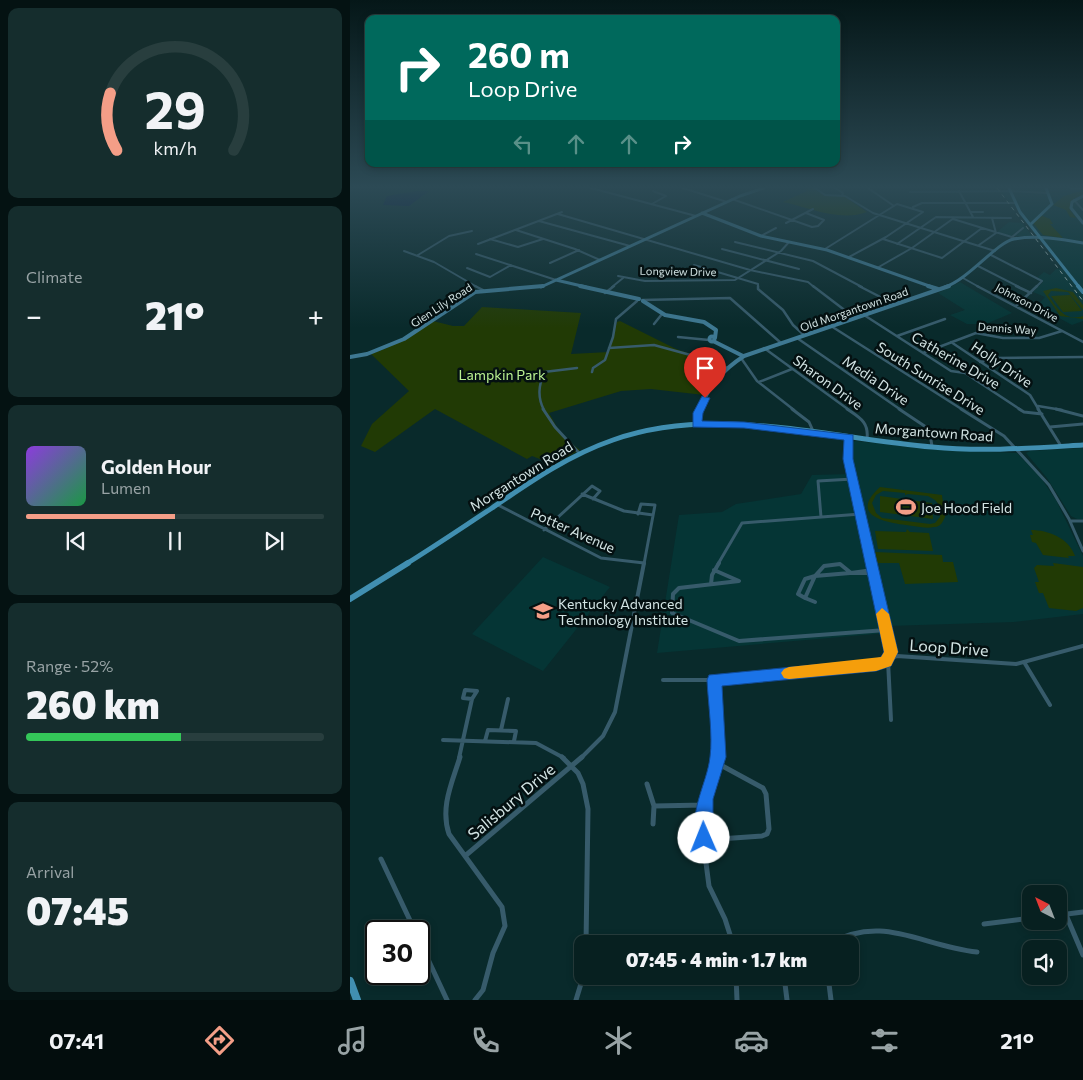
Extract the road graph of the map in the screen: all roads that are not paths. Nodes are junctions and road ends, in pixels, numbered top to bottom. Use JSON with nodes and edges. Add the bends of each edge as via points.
{"nodes":[{"id":1,"x":455,"y":235,"type":"edge"},
{"id":2,"x":503,"y":235,"type":"edge"},
{"id":3,"x":531,"y":235,"type":"edge"},
{"id":4,"x":589,"y":235,"type":"edge"},
{"id":5,"x":631,"y":235,"type":"edge"},
{"id":6,"x":655,"y":235,"type":"edge"},
{"id":7,"x":758,"y":235,"type":"edge"},
{"id":8,"x":849,"y":235,"type":"edge"},
{"id":9,"x":888,"y":235,"type":"edge"},
{"id":10,"x":910,"y":235,"type":"edge"},
{"id":11,"x":931,"y":235,"type":"edge"},
{"id":12,"x":943,"y":235,"type":"edge"},
{"id":13,"x":973,"y":235,"type":"edge"},
{"id":14,"x":993,"y":235,"type":"edge"},
{"id":15,"x":1005,"y":235,"type":"edge"},
{"id":16,"x":1016,"y":235,"type":"edge"},
{"id":17,"x":1039,"y":235,"type":"edge"},
{"id":18,"x":761,"y":236,"type":"joint"},
{"id":19,"x":1013,"y":237,"type":"junction"},
{"id":20,"x":1042,"y":238,"type":"junction"},
{"id":21,"x":490,"y":239,"type":"junction"},
{"id":22,"x":544,"y":239,"type":"junction"},
{"id":23,"x":646,"y":239,"type":"junction"},
{"id":24,"x":882,"y":239,"type":"junction"},
{"id":25,"x":735,"y":242,"type":"dead end"},
{"id":26,"x":790,"y":242,"type":"junction"},
{"id":27,"x":964,"y":242,"type":"junction"},
{"id":28,"x":1083,"y":243,"type":"edge"},
{"id":29,"x":478,"y":244,"type":"dead end"},
{"id":30,"x":897,"y":244,"type":"junction"},
{"id":31,"x":630,"y":246,"type":"junction"},
{"id":32,"x":979,"y":246,"type":"junction"},
{"id":33,"x":912,"y":248,"type":"junction"},
{"id":34,"x":722,"y":249,"type":"dead end"},
{"id":35,"x":579,"y":250,"type":"junction"},
{"id":36,"x":825,"y":250,"type":"junction"},
{"id":37,"x":404,"y":251,"type":"dead end"},
{"id":38,"x":996,"y":251,"type":"junction"},
{"id":39,"x":777,"y":253,"type":"junction"},
{"id":40,"x":476,"y":254,"type":"dead end"},
{"id":41,"x":418,"y":255,"type":"junction"},
{"id":42,"x":991,"y":255,"type":"junction"},
{"id":43,"x":849,"y":258,"type":"junction"},
{"id":44,"x":600,"y":260,"type":"junction"},
{"id":45,"x":765,"y":262,"type":"junction"},
{"id":46,"x":550,"y":263,"type":"dead end"},
{"id":47,"x":512,"y":265,"type":"junction"},
{"id":48,"x":694,"y":265,"type":"dead end"},
{"id":49,"x":978,"y":266,"type":"junction"},
{"id":50,"x":467,"y":268,"type":"dead end"},
{"id":51,"x":877,"y":268,"type":"junction"},
{"id":52,"x":799,"y":269,"type":"dead end"},
{"id":53,"x":752,"y":270,"type":"junction"},
{"id":54,"x":618,"y":276,"type":"dead end"},
{"id":55,"x":623,"y":277,"type":"junction"},
{"id":56,"x":963,"y":278,"type":"junction"},
{"id":57,"x":738,"y":279,"type":"junction"},
{"id":58,"x":556,"y":280,"type":"junction"},
{"id":59,"x":938,"y":289,"type":"junction"},
{"id":60,"x":482,"y":290,"type":"junction"},
{"id":61,"x":1083,"y":292,"type":"edge"},
{"id":62,"x":605,"y":293,"type":"junction"},
{"id":63,"x":1030,"y":293,"type":"junction"},
{"id":64,"x":640,"y":301,"type":"junction"},
{"id":65,"x":894,"y":304,"type":"junction"},
{"id":66,"x":1016,"y":306,"type":"junction"},
{"id":67,"x":662,"y":314,"type":"junction"},
{"id":68,"x":864,"y":314,"type":"junction"},
{"id":69,"x":855,"y":318,"type":"junction"},
{"id":70,"x":945,"y":319,"type":"dead end"},
{"id":71,"x":654,"y":324,"type":"dead end"},
{"id":72,"x":830,"y":326,"type":"junction"},
{"id":73,"x":1062,"y":331,"type":"junction"},
{"id":74,"x":804,"y":335,"type":"junction"},
{"id":75,"x":897,"y":336,"type":"junction"},
{"id":76,"x":678,"y":337,"type":"dead end"},
{"id":77,"x":796,"y":337,"type":"junction"},
{"id":78,"x":713,"y":339,"type":"junction"},
{"id":79,"x":951,"y":342,"type":"junction"},
{"id":80,"x":1083,"y":342,"type":"edge"},
{"id":81,"x":781,"y":343,"type":"junction"},
{"id":82,"x":609,"y":348,"type":"junction"},
{"id":83,"x":764,"y":348,"type":"junction"},
{"id":84,"x":923,"y":353,"type":"junction"},
{"id":85,"x":350,"y":357,"type":"edge"},
{"id":86,"x":742,"y":357,"type":"junction"},
{"id":87,"x":1083,"y":357,"type":"edge"},
{"id":88,"x":980,"y":362,"type":"junction"},
{"id":89,"x":576,"y":368,"type":"dead end"},
{"id":90,"x":728,"y":368,"type":"junction"},
{"id":91,"x":792,"y":369,"type":"junction"},
{"id":92,"x":592,"y":372,"type":"dead end"},
{"id":93,"x":759,"y":382,"type":"junction"},
{"id":94,"x":1038,"y":406,"type":"junction"},
{"id":95,"x":1042,"y":414,"type":"junction"},
{"id":96,"x":1075,"y":415,"type":"junction"},
{"id":97,"x":1083,"y":416,"type":"edge"},
{"id":98,"x":1077,"y":423,"type":"junction"},
{"id":99,"x":697,"y":424,"type":"junction"},
{"id":100,"x":1083,"y":424,"type":"edge"},
{"id":101,"x":1050,"y":427,"type":"junction"},
{"id":102,"x":814,"y":433,"type":"junction"},
{"id":103,"x":850,"y":438,"type":"junction"},
{"id":104,"x":867,"y":440,"type":"junction"},
{"id":105,"x":1083,"y":445,"type":"edge"},
{"id":106,"x":1061,"y":446,"type":"junction"},
{"id":107,"x":932,"y":447,"type":"junction"},
{"id":108,"x":1018,"y":449,"type":"junction"},
{"id":109,"x":580,"y":454,"type":"junction"},
{"id":110,"x":853,"y":479,"type":"junction"},
{"id":111,"x":582,"y":494,"type":"junction"},
{"id":112,"x":593,"y":498,"type":"junction"},
{"id":113,"x":497,"y":504,"type":"junction"},
{"id":114,"x":638,"y":514,"type":"junction"},
{"id":115,"x":861,"y":514,"type":"junction"},
{"id":116,"x":653,"y":515,"type":"junction"},
{"id":117,"x":821,"y":517,"type":"junction"},
{"id":118,"x":1070,"y":521,"type":"junction"},
{"id":119,"x":1083,"y":521,"type":"edge"},
{"id":120,"x":544,"y":530,"type":"junction"},
{"id":121,"x":1083,"y":551,"type":"edge"},
{"id":122,"x":644,"y":563,"type":"junction"},
{"id":123,"x":714,"y":570,"type":"junction"},
{"id":124,"x":819,"y":571,"type":"junction"},
{"id":125,"x":873,"y":571,"type":"junction"},
{"id":126,"x":851,"y":573,"type":"junction"},
{"id":127,"x":823,"y":575,"type":"junction"},
{"id":128,"x":815,"y":576,"type":"junction"},
{"id":129,"x":711,"y":584,"type":"junction"},
{"id":130,"x":805,"y":598,"type":"junction"},
{"id":131,"x":350,"y":599,"type":"edge"},
{"id":132,"x":815,"y":602,"type":"dead end"},
{"id":133,"x":886,"y":630,"type":"junction"},
{"id":134,"x":1083,"y":646,"type":"edge"},
{"id":135,"x":889,"y":659,"type":"junction"},
{"id":136,"x":1024,"y":662,"type":"junction"},
{"id":137,"x":663,"y":680,"type":"dead end"},
{"id":138,"x":714,"y":680,"type":"junction"},
{"id":139,"x":472,"y":699,"type":"dead end"},
{"id":140,"x":508,"y":699,"type":"dead end"},
{"id":141,"x":1050,"y":705,"type":"dead end"},
{"id":142,"x":891,"y":720,"type":"dead end"},
{"id":143,"x":500,"y":730,"type":"junction"},
{"id":144,"x":444,"y":740,"type":"dead end"},
{"id":145,"x":463,"y":740,"type":"junction"},
{"id":146,"x":485,"y":741,"type":"junction"},
{"id":147,"x":514,"y":742,"type":"junction"},
{"id":148,"x":718,"y":763,"type":"junction"},
{"id":149,"x":572,"y":765,"type":"junction"},
{"id":150,"x":647,"y":784,"type":"dead end"},
{"id":151,"x":704,"y":805,"type":"junction"},
{"id":152,"x":654,"y":806,"type":"junction"},
{"id":153,"x":653,"y":824,"type":"dead end"},
{"id":154,"x":704,"y":840,"type":"junction"},
{"id":155,"x":465,"y":856,"type":"junction"},
{"id":156,"x":381,"y":858,"type":"dead end"},
{"id":157,"x":1083,"y":912,"type":"edge"},
{"id":158,"x":1068,"y":915,"type":"edge"},
{"id":159,"x":1022,"y":919,"type":"edge"},
{"id":160,"x":410,"y":920,"type":"edge"},
{"id":161,"x":1068,"y":920,"type":"edge"},
{"id":162,"x":984,"y":924,"type":"dead end"},
{"id":163,"x":586,"y":935,"type":"edge"},
{"id":164,"x":729,"y":935,"type":"edge"},
{"id":165,"x":845,"y":935,"type":"edge"},
{"id":166,"x":977,"y":952,"type":"dead end"},
{"id":167,"x":1083,"y":955,"type":"edge"},
{"id":168,"x":430,"y":964,"type":"edge"},
{"id":169,"x":350,"y":981,"type":"edge"},
{"id":170,"x":581,"y":985,"type":"edge"},
{"id":171,"x":737,"y":985,"type":"edge"},
{"id":172,"x":785,"y":985,"type":"edge"},
{"id":173,"x":829,"y":985,"type":"edge"},
{"id":174,"x":358,"y":1000,"type":"edge"},
{"id":175,"x":447,"y":1000,"type":"edge"},
{"id":176,"x":475,"y":1000,"type":"edge"},
{"id":177,"x":576,"y":1000,"type":"edge"},
{"id":178,"x":738,"y":1000,"type":"edge"},
{"id":179,"x":787,"y":1000,"type":"edge"},
{"id":180,"x":831,"y":1000,"type":"edge"}],
"edges":[{"from":1,"to":41,"type":"street"},
{"from":2,"to":21,"type":"street"},
{"from":3,"to":22,"type":"street"},
{"from":4,"to":31,"type":"street"},
{"from":5,"to":23,"type":"street"},
{"from":6,"to":23,"type":"street","name":"Glen Lily Road"},
{"from":7,"to":18,"type":"street"},
{"from":8,"to":36,"type":"street"},
{"from":9,"to":24,"type":"street"},
{"from":10,"to":30,"type":"street"},
{"from":11,"to":33,"type":"street"},
{"from":12,"to":27,"type":"street"},
{"from":13,"to":27,"type":"street"},
{"from":14,"to":32,"type":"street"},
{"from":15,"to":19,"type":"street"},
{"from":16,"to":19,"type":"street"},
{"from":17,"to":20,"type":"main road"},
{"from":18,"to":26,"type":"street"},
{"from":19,"to":20,"type":"street"},
{"from":19,"to":38,"type":"street","name":"Old Morgantown Road"},
{"from":20,"to":28,"type":"street"},
{"from":20,"to":61,"type":"main road"},
{"from":21,"to":22,"type":"street","via":[[518,247]]},
{"from":21,"to":29,"type":"street"},
{"from":22,"to":35,"type":"street"},
{"from":23,"to":31,"type":"street","name":"Glen Lily Road"},
{"from":23,"to":53,"type":"street"},
{"from":24,"to":30,"type":"street"},
{"from":24,"to":43,"type":"street"},
{"from":25,"to":39,"type":"street"},
{"from":26,"to":36,"type":"street"},
{"from":26,"to":39,"type":"street"},
{"from":27,"to":32,"type":"street"},
{"from":27,"to":33,"type":"street","via":[[942,258]]},
{"from":30,"to":33,"type":"street"},
{"from":31,"to":44,"type":"street","name":"Glen Lily Road"},
{"from":32,"to":38,"type":"street"},
{"from":33,"to":51,"type":"street"},
{"from":34,"to":45,"type":"street"},
{"from":35,"to":44,"type":"street"},
{"from":35,"to":46,"type":"street"},
{"from":36,"to":43,"type":"street"},
{"from":37,"to":41,"type":"street"},
{"from":38,"to":42,"type":"street","name":"Old Morgantown Road"},
{"from":39,"to":45,"type":"street"},
{"from":39,"to":65,"type":"street","via":[[813,261]]},
{"from":40,"to":47,"type":"street"},
{"from":41,"to":60,"type":"street"},
{"from":42,"to":49,"type":"street","name":"Old Morgantown Road"},
{"from":42,"to":63,"type":"street","via":[[1041,280]]},
{"from":43,"to":51,"type":"street"},
{"from":44,"to":58,"type":"street","name":"Glen Lily Road"},
{"from":45,"to":52,"type":"street"},
{"from":45,"to":53,"type":"street"},
{"from":47,"to":50,"type":"street","via":[[490,277]]},
{"from":47,"to":58,"type":"street"},
{"from":48,"to":57,"type":"street"},
{"from":49,"to":56,"type":"street","name":"Old Morgantown Road"},
{"from":49,"to":63,"type":"street"},
{"from":51,"to":59,"type":"street"},
{"from":53,"to":57,"type":"street"},
{"from":53,"to":69,"type":"street","via":[[808,282]]},
{"from":54,"to":55,"type":"street","name":"Longview Drive"},
{"from":55,"to":57,"type":"street","name":"Longview Drive","via":[[647,282]]},
{"from":55,"to":62,"type":"street"},
{"from":56,"to":59,"type":"street","name":"Old Morgantown Road"},
{"from":56,"to":66,"type":"street","name":"Johnson Drive"},
{"from":57,"to":74,"type":"street","via":[[758,284],[758,289],[783,310]]},
{"from":58,"to":60,"type":"street","name":"Glen Lily Road","via":[[533,289]]},
{"from":58,"to":62,"type":"street"},
{"from":59,"to":65,"type":"street","name":"Old Morgantown Road"},
{"from":60,"to":85,"type":"street","name":"Glen Lily Road","via":[[470,294],[400,341]]},
{"from":62,"to":64,"type":"street"},
{"from":63,"to":66,"type":"street"},
{"from":64,"to":67,"type":"street"},
{"from":64,"to":81,"type":"street","via":[[730,298]]},
{"from":64,"to":82,"type":"street","via":[[617,318]]},
{"from":65,"to":68,"type":"street","name":"Old Morgantown Road"},
{"from":66,"to":73,"type":"street","name":"Johnson Drive"},
{"from":67,"to":71,"type":"street"},
{"from":67,"to":78,"type":"street","via":[[706,323],[716,330]]},
{"from":68,"to":69,"type":"street","name":"Old Morgantown Road"},
{"from":68,"to":75,"type":"street","name":"Catherine Drive"},
{"from":69,"to":72,"type":"street","name":"Old Morgantown Road"},
{"from":70,"to":75,"type":"street"},
{"from":72,"to":74,"type":"street","name":"Old Morgantown Road"},
{"from":72,"to":108,"type":"street","name":"South Sunrise Drive","via":[[1004,436]]},
{"from":73,"to":79,"type":"street","name":"Dennis Way","via":[[1040,338],[1000,338],[978,333]]},
{"from":73,"to":80,"type":"street","name":"Johnson Drive"},
{"from":74,"to":77,"type":"street","name":"Old Morgantown Road"},
{"from":75,"to":84,"type":"street","name":"Catherine Drive"},
{"from":76,"to":78,"type":"street"},
{"from":77,"to":81,"type":"street","name":"Old Morgantown Road"},
{"from":77,"to":107,"type":"street","name":"Media Drive","via":[[929,429]]},
{"from":78,"to":86,"type":"street"},
{"from":79,"to":84,"type":"street","name":"Dennis Way"},
{"from":79,"to":88,"type":"street","name":"Holly Drive"},
{"from":81,"to":83,"type":"street","name":"Old Morgantown Road"},
{"from":82,"to":90,"type":"street","via":[[654,345]]},
{"from":82,"to":92,"type":"street","via":[[605,360]]},
{"from":83,"to":86,"type":"street","name":"Old Morgantown Road"},
{"from":83,"to":91,"type":"street","name":"Sharon Drive"},
{"from":84,"to":95,"type":"street","name":"Catherine Drive","via":[[951,371],[965,373],[1024,412]]},
{"from":86,"to":90,"type":"street","name":"Old Morgantown Road"},
{"from":86,"to":93,"type":"street"},
{"from":87,"to":88,"type":"street","via":[[996,358]]},
{"from":88,"to":94,"type":"street","name":"Holly Drive","via":[[1028,392]]},
{"from":89,"to":109,"type":"street","via":[[544,372],[538,392],[540,403],[556,430]]},
{"from":90,"to":99,"type":"street","name":"Old Morgantown Road","via":[[705,398]]},
{"from":91,"to":93,"type":"street"},
{"from":91,"to":104,"type":"street","name":"Sharon Drive","via":[[864,420],[868,428]]},
{"from":93,"to":102,"type":"street","via":[[809,422]]},
{"from":94,"to":95,"type":"street","name":"Holly Drive"},
{"from":94,"to":96,"type":"street","name":"Holly Drive"},
{"from":95,"to":101,"type":"street","name":"Holly Drive"},
{"from":96,"to":97,"type":"street","name":"Holly Drive"},
{"from":96,"to":98,"type":"street","via":[[1079,419]]},
{"from":98,"to":100,"type":"street"},
{"from":98,"to":101,"type":"street"},
{"from":99,"to":102,"type":"main road","name":"Morgantown Road","via":[[744,425]]},
{"from":99,"to":109,"type":"main road","name":"Morgantown Road","via":[[632,434]]},
{"from":101,"to":106,"type":"street","name":"Holly Drive"},
{"from":102,"to":103,"type":"main road","name":"Morgantown Road"},
{"from":103,"to":104,"type":"main road","name":"Morgantown Road"},
{"from":103,"to":110,"type":"street","via":[[848,456]]},
{"from":104,"to":107,"type":"main road","name":"Morgantown Road"},
{"from":105,"to":106,"type":"main road","name":"Morgantown Road"},
{"from":106,"to":108,"type":"main road","name":"Morgantown Road"},
{"from":107,"to":108,"type":"main road","name":"Morgantown Road"},
{"from":108,"to":118,"type":"street","name":"South Sunrise Drive","via":[[1049,485]]},
{"from":109,"to":113,"type":"main road","name":"Morgantown Road"},
{"from":110,"to":115,"type":"street"},
{"from":110,"to":117,"type":"street","via":[[818,481]]},
{"from":111,"to":112,"type":"street"},
{"from":111,"to":112,"type":"street","via":[[594,487],[600,492]]},
{"from":111,"to":120,"type":"street"},
{"from":112,"to":114,"type":"street","via":[[624,512]]},
{"from":113,"to":120,"type":"street","name":"Potter Avenue"},
{"from":113,"to":131,"type":"main road","name":"Morgantown Road"},
{"from":114,"to":116,"type":"street"},
{"from":114,"to":116,"type":"street","via":[[641,504],[653,504]]},
{"from":115,"to":117,"type":"street"},
{"from":115,"to":125,"type":"street"},
{"from":116,"to":122,"type":"street","name":"Salisbury Drive"},
{"from":117,"to":123,"type":"street","via":[[742,523]]},
{"from":118,"to":119,"type":"street"},
{"from":118,"to":121,"type":"street","name":"South Sunrise Drive"},
{"from":120,"to":122,"type":"street","name":"Potter Avenue","via":[[605,559]]},
{"from":122,"to":149,"type":"street","name":"Salisbury Drive","via":[[613,718],[601,739]]},
{"from":123,"to":129,"type":"street"},
{"from":123,"to":129,"type":"street","via":[[739,581]]},
{"from":124,"to":126,"type":"street","via":[[824,566],[837,564]]},
{"from":124,"to":127,"type":"street"},
{"from":124,"to":128,"type":"street"},
{"from":125,"to":126,"type":"street"},
{"from":125,"to":133,"type":"street"},
{"from":126,"to":127,"type":"street"},
{"from":127,"to":128,"type":"street"},
{"from":128,"to":130,"type":"street"},
{"from":128,"to":130,"type":"street","via":[[805,579],[799,592],[799,596]]},
{"from":129,"to":133,"type":"street","via":[[677,589],[673,594],[672,613],[739,641]]},
{"from":130,"to":132,"type":"street"},
{"from":133,"to":135,"type":"street","via":[[891,652]]},
{"from":134,"to":136,"type":"street","name":"Loop Drive"},
{"from":135,"to":136,"type":"street","name":"Loop Drive","via":[[916,656],[1004,664]]},
{"from":135,"to":138,"type":"street","name":"Loop Drive","via":[[876,665]]},
{"from":135,"to":142,"type":"street"},
{"from":136,"to":141,"type":"street"},
{"from":137,"to":138,"type":"street","name":"Loop Drive"},
{"from":138,"to":148,"type":"street"},
{"from":139,"to":145,"type":"street"},
{"from":140,"to":143,"type":"street"},
{"from":143,"to":146,"type":"street","via":[[488,730]]},
{"from":143,"to":147,"type":"street","via":[[516,730]]},
{"from":144,"to":145,"type":"street"},
{"from":145,"to":146,"type":"street"},
{"from":145,"to":155,"type":"street","via":[[444,817],[449,834]]},
{"from":146,"to":147,"type":"street"},
{"from":147,"to":149,"type":"street","via":[[547,746]]},
{"from":148,"to":151,"type":"street"},
{"from":148,"to":154,"type":"street","via":[[763,788],[769,829],[762,836]]},
{"from":149,"to":155,"type":"street","name":"Salisbury Drive"},
{"from":149,"to":163,"type":"street","via":[[583,784],[588,809]]},
{"from":150,"to":152,"type":"street"},
{"from":151,"to":152,"type":"street"},
{"from":151,"to":154,"type":"street"},
{"from":152,"to":153,"type":"street"},
{"from":154,"to":164,"type":"street","via":[[709,886]]},
{"from":155,"to":176,"type":"street","via":[[502,907],[506,919],[483,990]]},
{"from":156,"to":160,"type":"street"},
{"from":157,"to":158,"type":"street"},
{"from":159,"to":162,"type":"street"},
{"from":161,"to":167,"type":"street"},
{"from":165,"to":166,"type":"street","via":[[855,930],[879,929],[908,934],[948,949]]},
{"from":168,"to":175,"type":"street"},
{"from":169,"to":174,"type":"main road"},
{"from":170,"to":177,"type":"street"},
{"from":171,"to":178,"type":"street"},
{"from":172,"to":179,"type":"street"},
{"from":173,"to":180,"type":"street"}]}
